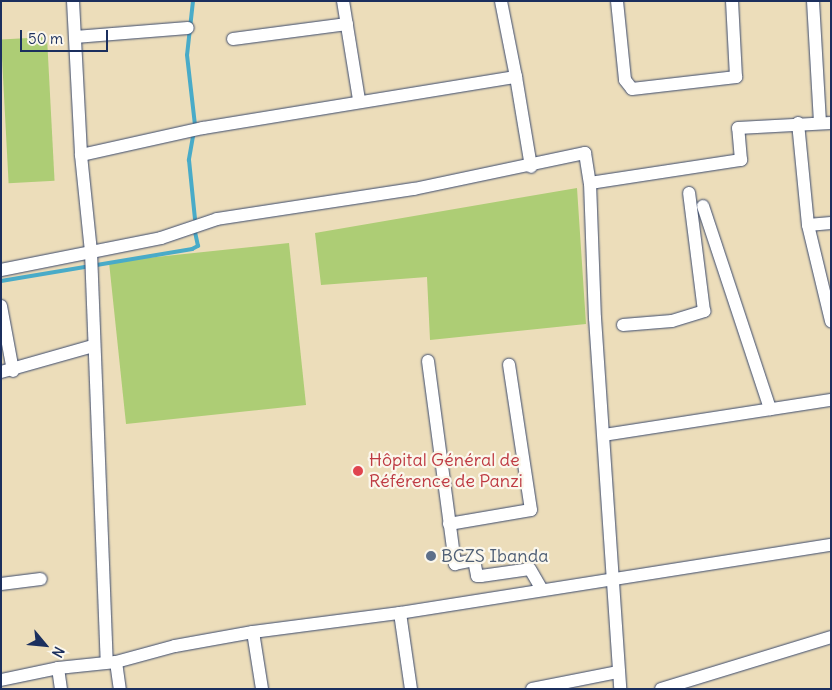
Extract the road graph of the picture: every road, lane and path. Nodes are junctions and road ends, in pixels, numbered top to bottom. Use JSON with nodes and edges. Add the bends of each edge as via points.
{"nodes":[{"id":1,"x":73,"y":1,"type":"edge"},
{"id":2,"x":342,"y":1,"type":"edge"},
{"id":3,"x":502,"y":1,"type":"edge"},
{"id":4,"x":617,"y":1,"type":"edge"},
{"id":5,"x":732,"y":1,"type":"edge"},
{"id":6,"x":813,"y":1,"type":"edge"},
{"id":7,"x":347,"y":24,"type":"junction"},
{"id":8,"x":188,"y":28,"type":"dead end"},
{"id":9,"x":75,"y":36,"type":"junction"},
{"id":10,"x":233,"y":39,"type":"dead end"},
{"id":11,"x":516,"y":77,"type":"junction"},
{"id":12,"x":358,"y":100,"type":"junction"},
{"id":13,"x":798,"y":123,"type":"junction"},
{"id":14,"x":825,"y":123,"type":"edge"},
{"id":15,"x":81,"y":156,"type":"junction"},
{"id":16,"x":531,"y":167,"type":"junction"},
{"id":17,"x":590,"y":183,"type":"junction"},
{"id":18,"x":688,"y":193,"type":"dead end"},
{"id":19,"x":703,"y":206,"type":"dead end"},
{"id":20,"x":831,"y":223,"type":"edge"},
{"id":21,"x":808,"y":225,"type":"junction"},
{"id":22,"x":717,"y":250,"type":"junction"},
{"id":23,"x":697,"y":253,"type":"junction"},
{"id":24,"x":91,"y":261,"type":"junction"},
{"id":25,"x":1,"y":270,"type":"edge"},
{"id":26,"x":1,"y":306,"type":"edge"},
{"id":27,"x":831,"y":321,"type":"edge"},
{"id":28,"x":623,"y":325,"type":"dead end"},
{"id":29,"x":93,"y":346,"type":"junction"},
{"id":30,"x":428,"y":361,"type":"dead end"},
{"id":31,"x":509,"y":365,"type":"dead end"},
{"id":32,"x":7,"y":371,"type":"edge"},
{"id":33,"x":831,"y":400,"type":"edge"},
{"id":34,"x":770,"y":409,"type":"junction"},
{"id":35,"x":604,"y":435,"type":"junction"},
{"id":36,"x":449,"y":524,"type":"junction"},
{"id":37,"x":831,"y":544,"type":"edge"},
{"id":38,"x":614,"y":578,"type":"junction"},
{"id":39,"x":41,"y":579,"type":"dead end"},
{"id":40,"x":1,"y":584,"type":"edge"},
{"id":41,"x":542,"y":590,"type":"junction"},
{"id":42,"x":400,"y":613,"type":"junction"},
{"id":43,"x":253,"y":632,"type":"junction"},
{"id":44,"x":831,"y":637,"type":"edge"},
{"id":45,"x":112,"y":662,"type":"junction"},
{"id":46,"x":58,"y":668,"type":"junction"},
{"id":47,"x":618,"y":672,"type":"junction"},
{"id":48,"x":1,"y":680,"type":"edge"},
{"id":49,"x":688,"y":685,"type":"edge"},
{"id":50,"x":61,"y":689,"type":"edge"},
{"id":51,"x":120,"y":689,"type":"edge"},
{"id":52,"x":262,"y":689,"type":"edge"},
{"id":53,"x":411,"y":689,"type":"edge"},
{"id":54,"x":532,"y":689,"type":"edge"},
{"id":55,"x":620,"y":689,"type":"edge"},
{"id":56,"x":661,"y":689,"type":"edge"}],
"edges":[{"from":1,"to":9,"type":"street"},
{"from":2,"to":7,"type":"street"},
{"from":3,"to":11,"type":"street"},
{"from":4,"to":5,"type":"street","via":[[625,80],[632,89],[736,77]]},
{"from":6,"to":14,"type":"street"},
{"from":7,"to":10,"type":"street"},
{"from":7,"to":12,"type":"street"},
{"from":8,"to":9,"type":"street"},
{"from":9,"to":15,"type":"street"},
{"from":11,"to":12,"type":"street"},
{"from":11,"to":16,"type":"street"},
{"from":12,"to":15,"type":"street","via":[[300,115],[203,128]]},
{"from":13,"to":14,"type":"street"},
{"from":13,"to":17,"type":"street","via":[[738,128],[742,160]]},
{"from":13,"to":21,"type":"street"},
{"from":15,"to":24,"type":"street"},
{"from":16,"to":17,"type":"street","via":[[585,153]]},
{"from":16,"to":24,"type":"street","via":[[312,207],[217,219]]},
{"from":17,"to":35,"type":"street"},
{"from":18,"to":23,"type":"street"},
{"from":19,"to":22,"type":"street"},
{"from":20,"to":21,"type":"street"},
{"from":21,"to":27,"type":"street"},
{"from":22,"to":23,"type":"street"},
{"from":22,"to":34,"type":"street"},
{"from":23,"to":28,"type":"street","via":[[704,311],[672,320]]},
{"from":24,"to":25,"type":"street"},
{"from":24,"to":29,"type":"street"},
{"from":26,"to":32,"type":"street"},
{"from":29,"to":32,"type":"street"},
{"from":29,"to":45,"type":"street"},
{"from":30,"to":36,"type":"street"},
{"from":31,"to":36,"type":"street","via":[[530,510]]},
{"from":33,"to":34,"type":"street"},
{"from":34,"to":35,"type":"street"},
{"from":35,"to":38,"type":"street"},
{"from":36,"to":41,"type":"street","via":[[455,564],[474,560],[477,576],[530,569]]},
{"from":37,"to":38,"type":"street"},
{"from":38,"to":41,"type":"street"},
{"from":38,"to":47,"type":"street"},
{"from":39,"to":40,"type":"street"},
{"from":41,"to":42,"type":"street"},
{"from":42,"to":43,"type":"street"},
{"from":42,"to":53,"type":"street"},
{"from":43,"to":45,"type":"street","via":[[175,646]]},
{"from":43,"to":52,"type":"street"},
{"from":44,"to":49,"type":"street"},
{"from":45,"to":46,"type":"street"},
{"from":45,"to":51,"type":"street"},
{"from":46,"to":48,"type":"street"},
{"from":46,"to":50,"type":"street"},
{"from":47,"to":54,"type":"street"},
{"from":47,"to":55,"type":"street"},
{"from":49,"to":56,"type":"street"}]}
